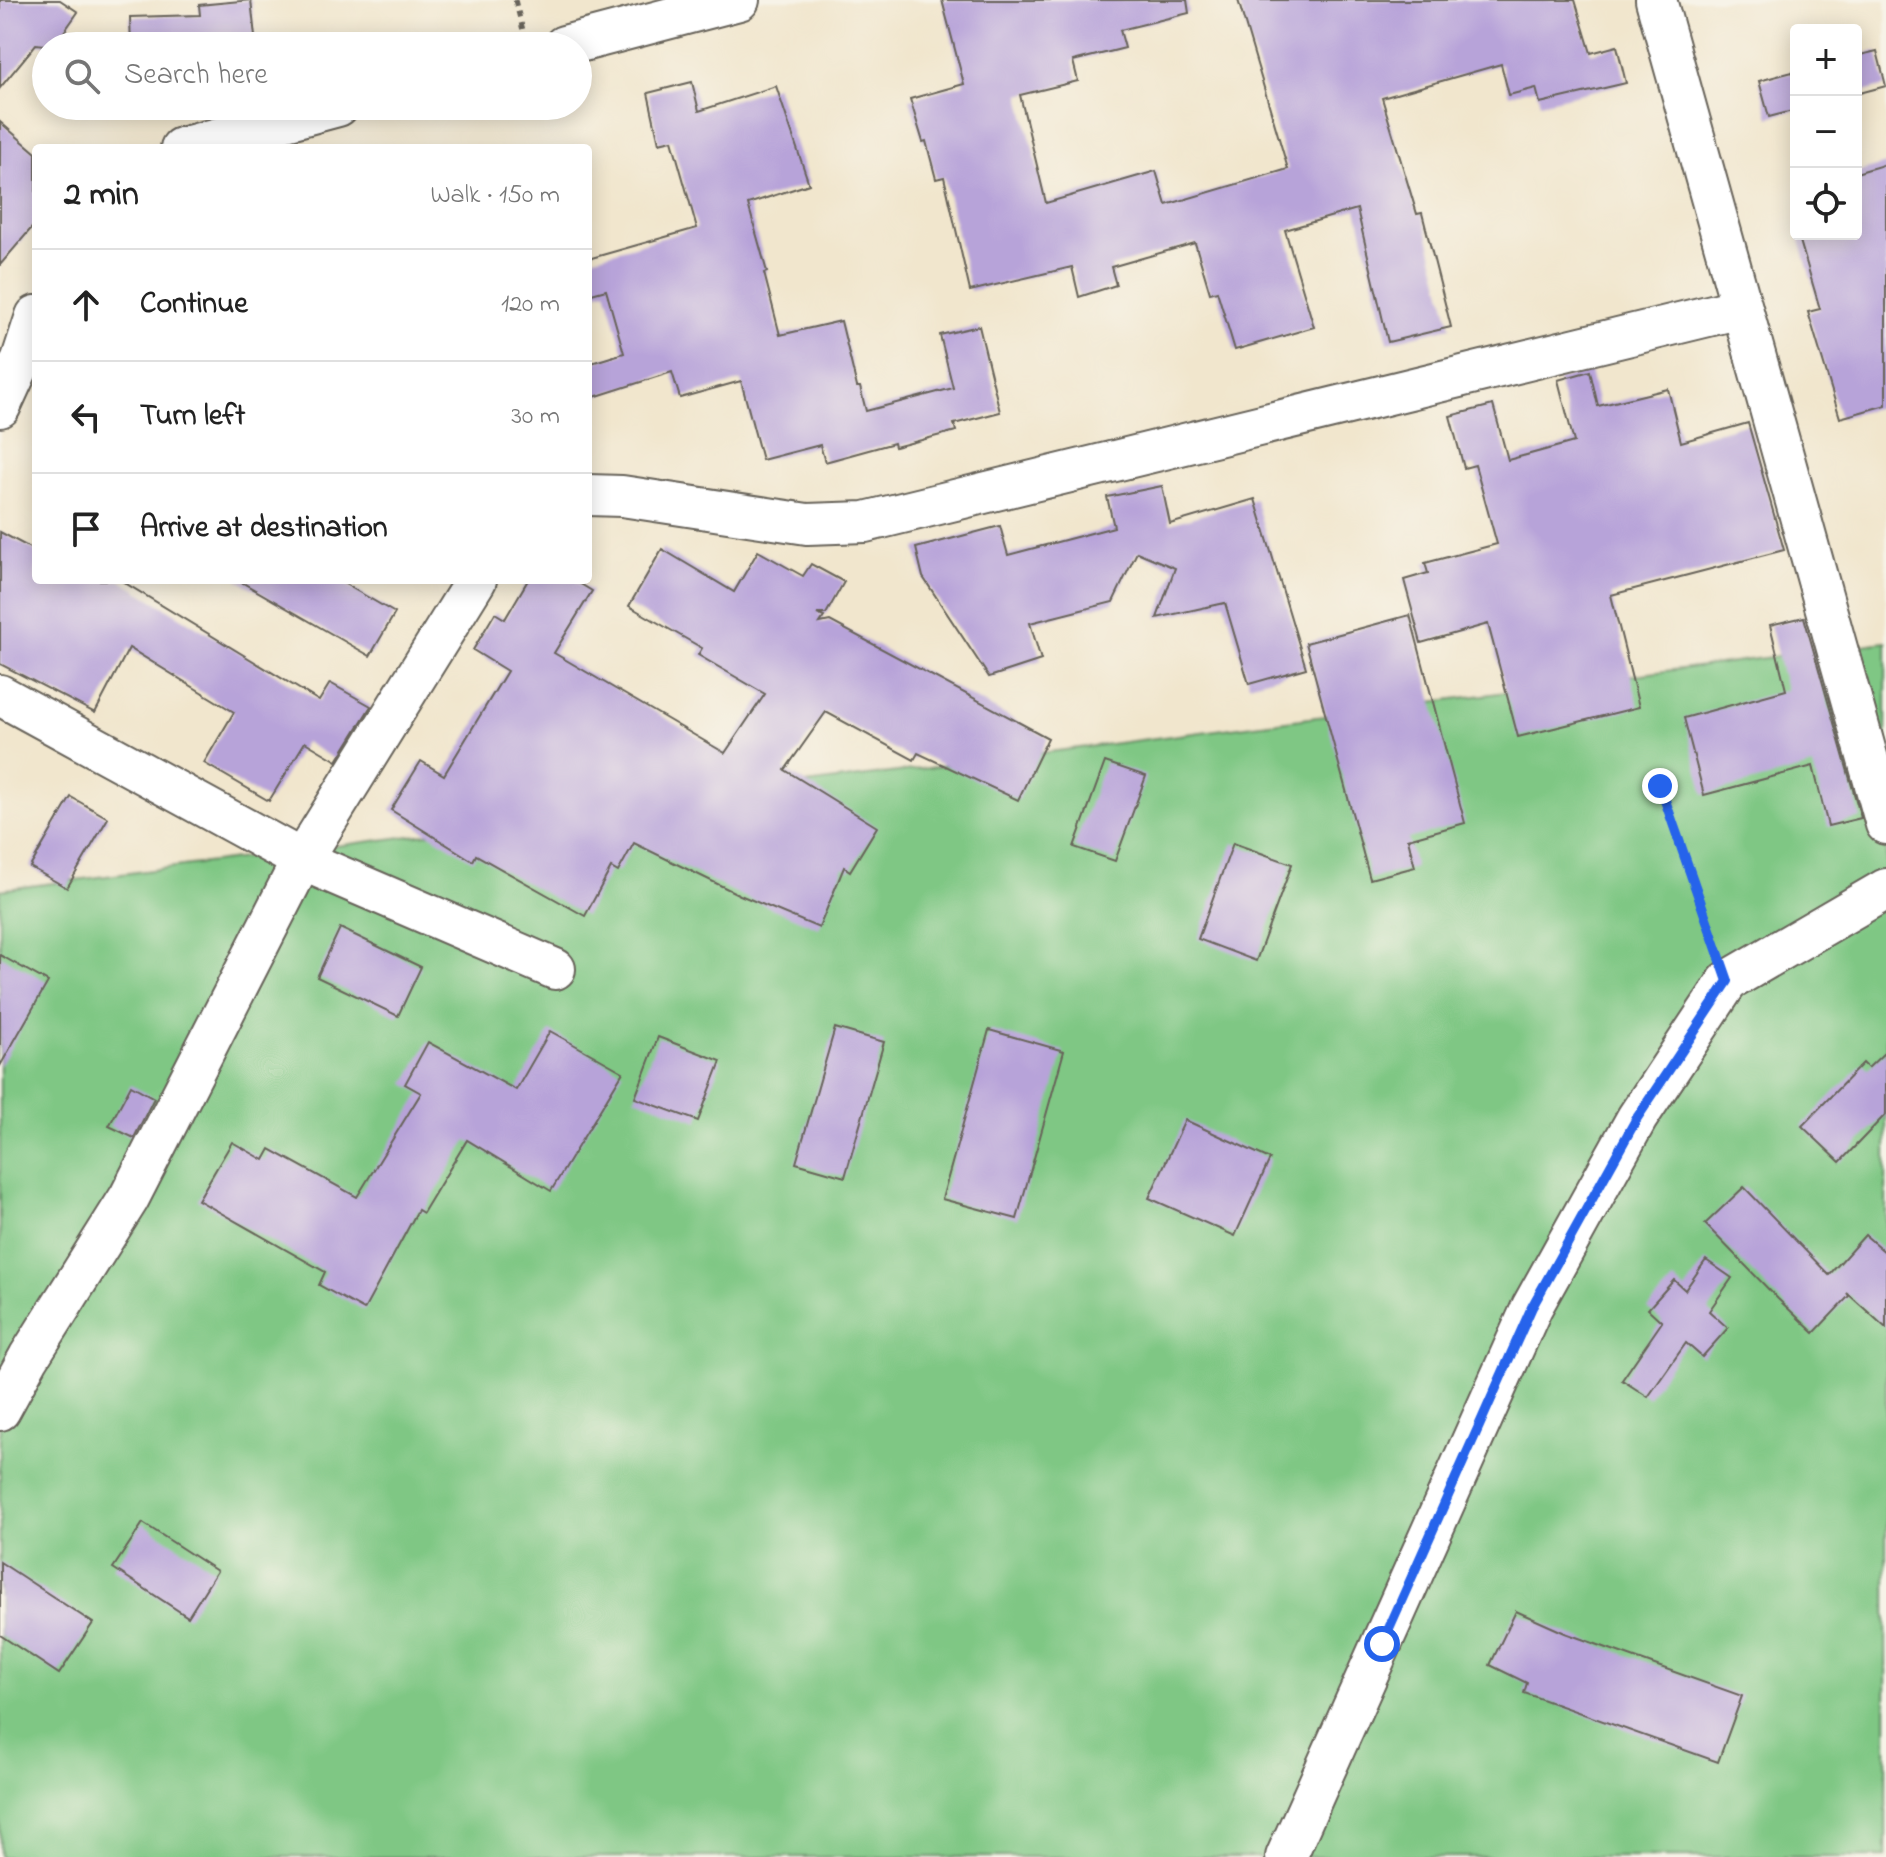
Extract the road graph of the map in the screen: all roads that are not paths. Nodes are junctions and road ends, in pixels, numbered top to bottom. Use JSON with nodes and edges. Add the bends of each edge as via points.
{"nodes":[{"id":1,"x":739,"y":0,"type":"edge"},
{"id":2,"x":1656,"y":0,"type":"edge"},
{"id":3,"x":592,"y":39,"type":"edge"},
{"id":4,"x":286,"y":120,"type":"edge"},
{"id":5,"x":196,"y":144,"type":"edge"},
{"id":6,"x":1741,"y":308,"type":"junction"},
{"id":7,"x":32,"y":328,"type":"edge"},
{"id":8,"x":0,"y":407,"type":"edge"},
{"id":9,"x":592,"y":495,"type":"edge"},
{"id":10,"x":474,"y":584,"type":"edge"},
{"id":11,"x":0,"y":695,"type":"edge"},
{"id":12,"x":1886,"y":824,"type":"edge"},
{"id":13,"x":302,"y":860,"type":"junction"},
{"id":14,"x":1886,"y":889,"type":"edge"},
{"id":15,"x":555,"y":969,"type":"dead end"},
{"id":16,"x":0,"y":1410,"type":"edge"},
{"id":17,"x":1286,"y":1857,"type":"edge"}],
"edges":[{"from":1,"to":3,"type":"street"},
{"from":2,"to":6,"type":"street"},
{"from":4,"to":5,"type":"street"},
{"from":6,"to":9,"type":"street","via":[[865,522],[807,524]]},
{"from":6,"to":12,"type":"street"},
{"from":7,"to":8,"type":"street"},
{"from":10,"to":13,"type":"street"},
{"from":11,"to":13,"type":"street"},
{"from":13,"to":15,"type":"street"},
{"from":13,"to":16,"type":"street","via":[[129,1198]]},
{"from":14,"to":17,"type":"street","via":[[1728,981],[1637,1118],[1532,1307]]}]}
